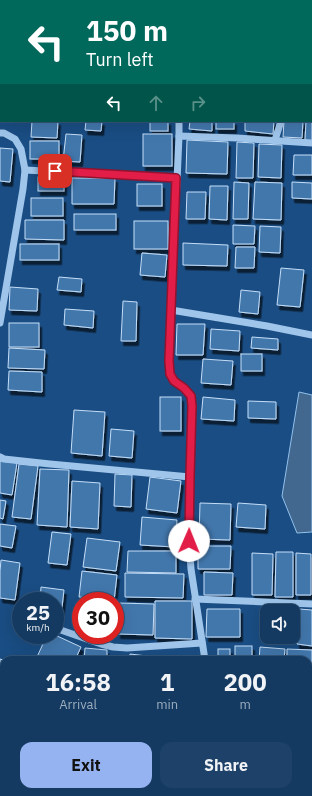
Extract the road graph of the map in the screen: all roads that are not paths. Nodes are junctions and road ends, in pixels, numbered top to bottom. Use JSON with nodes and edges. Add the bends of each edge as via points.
{"nodes":[{"id":1,"x":179,"y":122,"type":"edge"},
{"id":2,"x":281,"y":122,"type":"edge"},
{"id":3,"x":0,"y":133,"type":"edge"},
{"id":4,"x":179,"y":136,"type":"junction"},
{"id":5,"x":275,"y":140,"type":"junction"},
{"id":6,"x":312,"y":143,"type":"edge"},
{"id":7,"x":25,"y":170,"type":"junction"},
{"id":8,"x":176,"y":178,"type":"junction"},
{"id":9,"x":171,"y":310,"type":"junction"},
{"id":10,"x":0,"y":321,"type":"edge"},
{"id":11,"x":312,"y":335,"type":"edge"},
{"id":12,"x":0,"y":457,"type":"edge"},
{"id":13,"x":190,"y":477,"type":"junction"},
{"id":14,"x":195,"y":599,"type":"junction"},
{"id":15,"x":312,"y":604,"type":"edge"},
{"id":16,"x":64,"y":631,"type":"edge"},
{"id":17,"x":202,"y":644,"type":"junction"},
{"id":18,"x":204,"y":656,"type":"edge"}],
"edges":[{"from":1,"to":4,"type":"street"},
{"from":2,"to":5,"type":"street"},
{"from":3,"to":7,"type":"street","via":[[15,140],[21,149]]},
{"from":4,"to":5,"type":"street"},
{"from":4,"to":8,"type":"street"},
{"from":5,"to":6,"type":"street"},
{"from":7,"to":8,"type":"street"},
{"from":7,"to":10,"type":"street"},
{"from":8,"to":9,"type":"street"},
{"from":9,"to":11,"type":"street"},
{"from":9,"to":13,"type":"street","via":[[170,374],[191,396]]},
{"from":12,"to":13,"type":"street"},
{"from":13,"to":14,"type":"street","via":[[190,569]]},
{"from":14,"to":15,"type":"street"},
{"from":14,"to":17,"type":"street"},
{"from":16,"to":17,"type":"street","via":[[113,647]]},
{"from":17,"to":18,"type":"street"}]}
